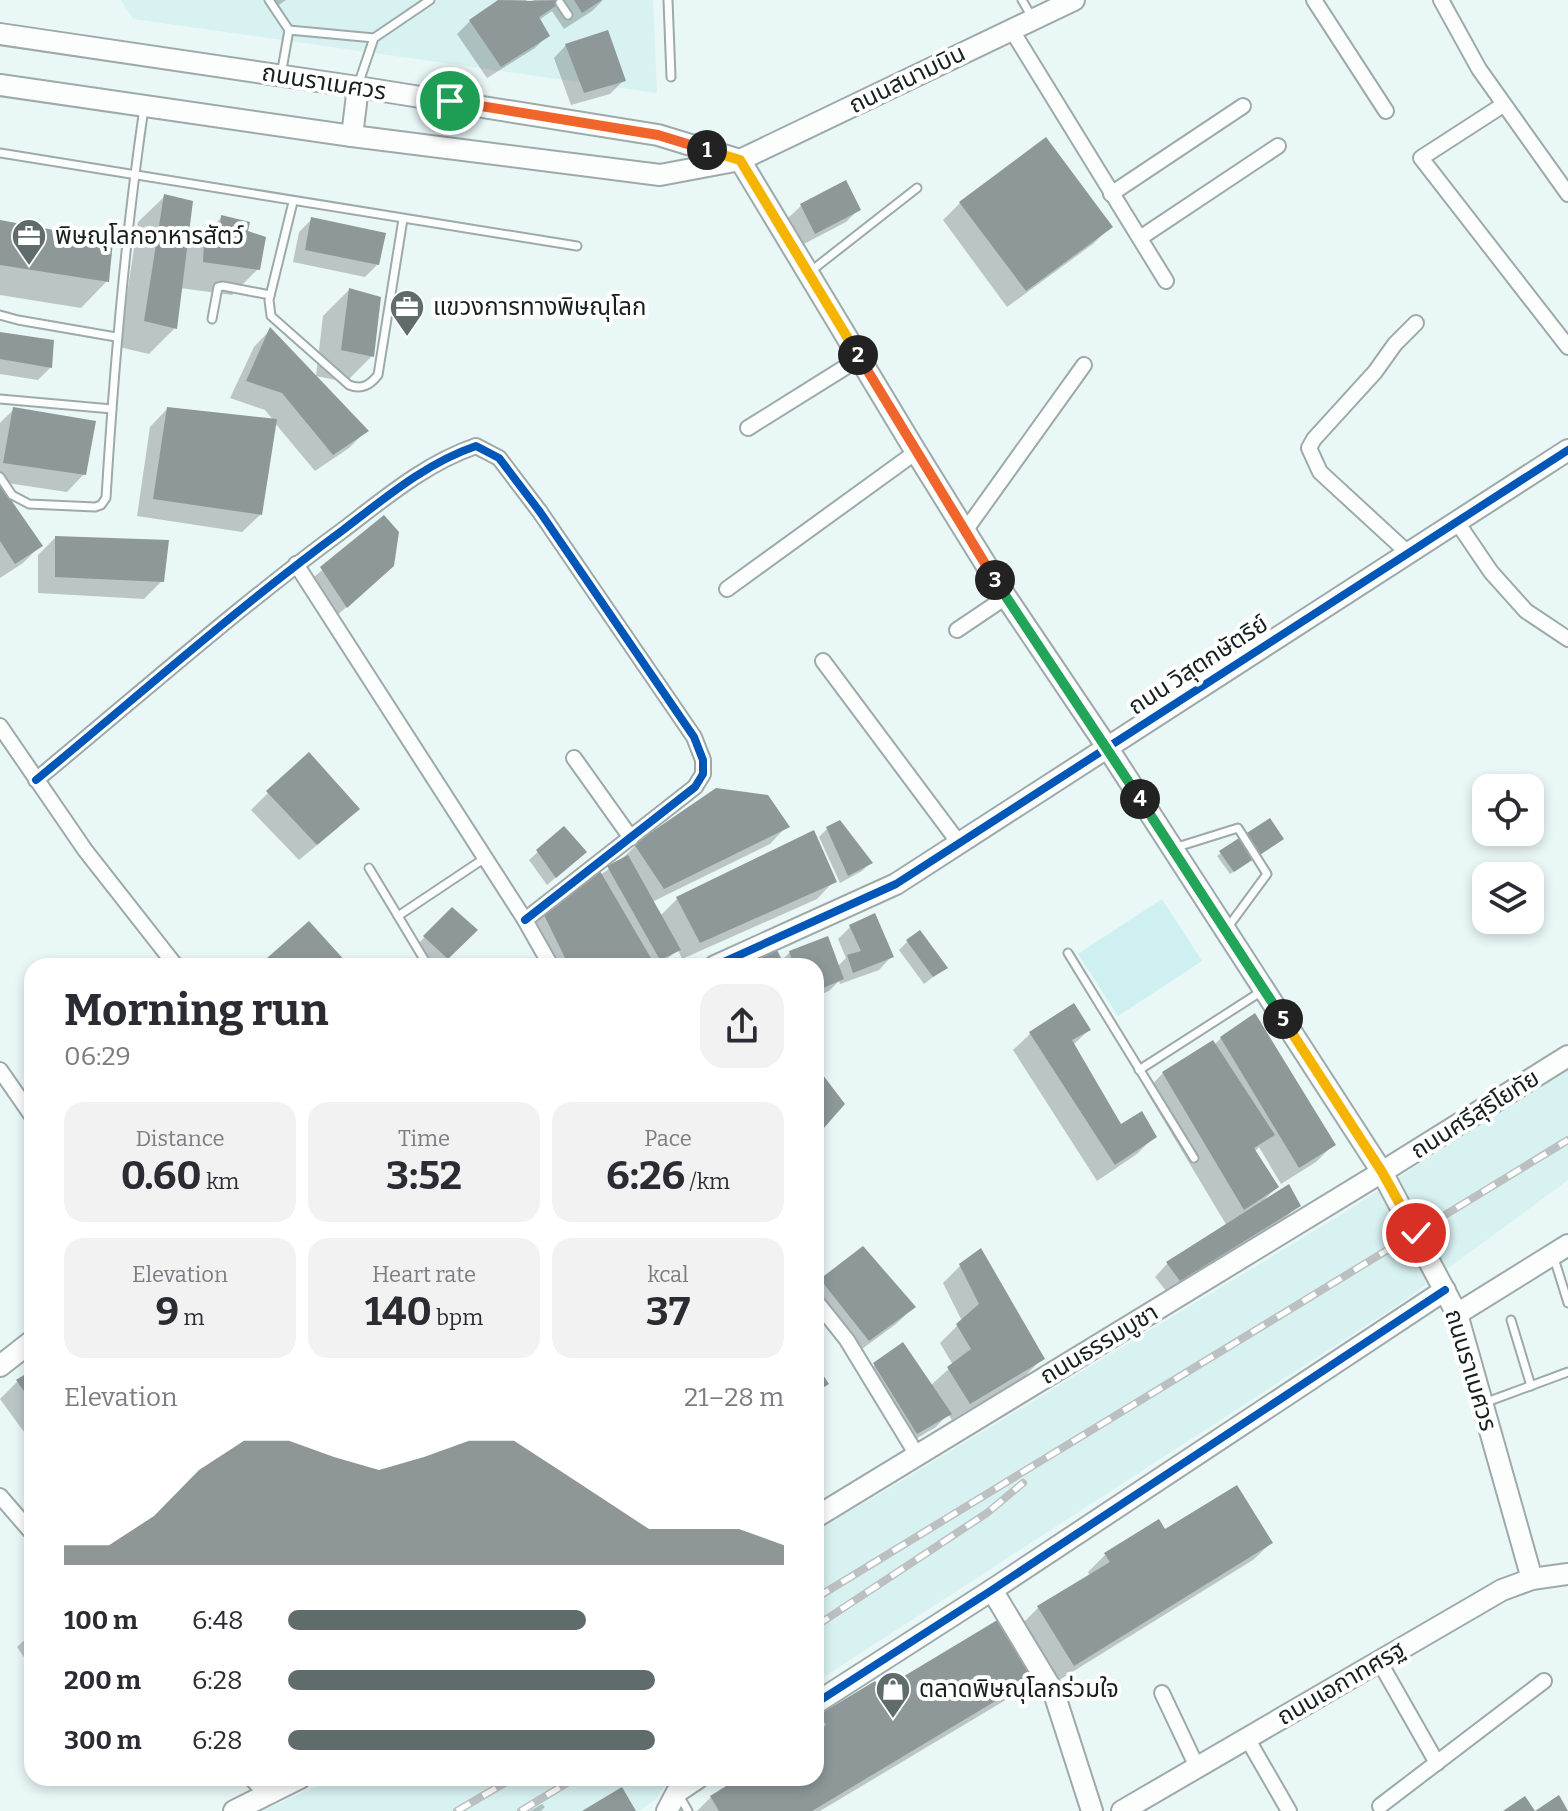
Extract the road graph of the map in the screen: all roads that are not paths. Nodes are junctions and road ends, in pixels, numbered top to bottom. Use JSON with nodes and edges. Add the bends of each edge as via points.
{"nodes":[{"id":1,"x":269,"y":0,"type":"edge"},
{"id":2,"x":430,"y":0,"type":"edge"},
{"id":3,"x":668,"y":0,"type":"edge"},
{"id":4,"x":1022,"y":0,"type":"edge"},
{"id":5,"x":1074,"y":0,"type":"edge"},
{"id":6,"x":1314,"y":0,"type":"edge"},
{"id":7,"x":1441,"y":0,"type":"edge"},
{"id":8,"x":560,"y":3,"type":"dead end"},
{"id":9,"x":568,"y":15,"type":"dead end"},
{"id":10,"x":1033,"y":20,"type":"junction"},
{"id":11,"x":1011,"y":29,"type":"junction"},
{"id":12,"x":289,"y":30,"type":"junction"},
{"id":13,"x":0,"y":34,"type":"edge"},
{"id":14,"x":374,"y":38,"type":"junction"},
{"id":15,"x":281,"y":75,"type":"junction"},
{"id":16,"x":671,"y":77,"type":"dead end"},
{"id":17,"x":0,"y":85,"type":"edge"},
{"id":18,"x":358,"y":87,"type":"junction"},
{"id":19,"x":1503,"y":105,"type":"junction"},
{"id":20,"x":145,"y":106,"type":"junction"},
{"id":21,"x":1243,"y":106,"type":"dead end"},
{"id":22,"x":1386,"y":111,"type":"dead end"},
{"id":23,"x":352,"y":136,"type":"junction"},
{"id":24,"x":1278,"y":146,"type":"dead end"},
{"id":25,"x":0,"y":153,"type":"edge"},
{"id":26,"x":740,"y":160,"type":"junction"},
{"id":27,"x":134,"y":177,"type":"junction"},
{"id":28,"x":917,"y":188,"type":"dead end"},
{"id":29,"x":1111,"y":194,"type":"junction"},
{"id":30,"x":1568,"y":194,"type":"edge"},
{"id":31,"x":293,"y":202,"type":"junction"},
{"id":32,"x":403,"y":219,"type":"junction"},
{"id":33,"x":1140,"y":238,"type":"junction"},
{"id":34,"x":577,"y":246,"type":"dead end"},
{"id":35,"x":809,"y":272,"type":"junction"},
{"id":36,"x":1166,"y":281,"type":"dead end"},
{"id":37,"x":270,"y":295,"type":"junction"},
{"id":38,"x":0,"y":315,"type":"edge"},
{"id":39,"x":212,"y":319,"type":"dead end"},
{"id":40,"x":1416,"y":323,"type":"dead end"},
{"id":41,"x":116,"y":337,"type":"junction"},
{"id":42,"x":1568,"y":347,"type":"edge"},
{"id":43,"x":860,"y":358,"type":"junction"},
{"id":44,"x":1084,"y":365,"type":"dead end"},
{"id":45,"x":0,"y":399,"type":"edge"},
{"id":46,"x":112,"y":409,"type":"junction"},
{"id":47,"x":748,"y":428,"type":"dead end"},
{"id":48,"x":1568,"y":450,"type":"edge"},
{"id":49,"x":916,"y":452,"type":"junction"},
{"id":50,"x":0,"y":477,"type":"edge"},
{"id":51,"x":1457,"y":522,"type":"junction"},
{"id":52,"x":965,"y":531,"type":"junction"},
{"id":53,"x":1408,"y":553,"type":"junction"},
{"id":54,"x":296,"y":564,"type":"junction"},
{"id":55,"x":727,"y":589,"type":"dead end"},
{"id":56,"x":1006,"y":597,"type":"junction"},
{"id":57,"x":957,"y":630,"type":"dead end"},
{"id":58,"x":1568,"y":639,"type":"edge"},
{"id":59,"x":823,"y":661,"type":"dead end"},
{"id":60,"x":0,"y":726,"type":"edge"},
{"id":61,"x":1107,"y":747,"type":"junction"},
{"id":62,"x":574,"y":758,"type":"dead end"},
{"id":63,"x":36,"y":780,"type":"junction"},
{"id":64,"x":631,"y":838,"type":"junction"},
{"id":65,"x":959,"y":843,"type":"junction"},
{"id":66,"x":1172,"y":848,"type":"junction"},
{"id":67,"x":485,"y":858,"type":"junction"},
{"id":68,"x":369,"y":868,"type":"dead end"},
{"id":69,"x":398,"y":916,"type":"junction"},
{"id":70,"x":525,"y":920,"type":"junction"},
{"id":71,"x":1226,"y":931,"type":"junction"},
{"id":72,"x":1068,"y":953,"type":"dead end"},
{"id":73,"x":170,"y":958,"type":"edge"},
{"id":74,"x":423,"y":958,"type":"edge"},
{"id":75,"x":546,"y":958,"type":"edge"},
{"id":76,"x":733,"y":958,"type":"edge"},
{"id":77,"x":1264,"y":990,"type":"junction"},
{"id":78,"x":1568,"y":1056,"type":"edge"},
{"id":79,"x":0,"y":1070,"type":"edge"},
{"id":80,"x":1139,"y":1070,"type":"junction"},
{"id":81,"x":24,"y":1104,"type":"edge"},
{"id":82,"x":1194,"y":1158,"type":"dead end"},
{"id":83,"x":1382,"y":1172,"type":"junction"},
{"id":84,"x":1560,"y":1250,"type":"edge"},
{"id":85,"x":1445,"y":1290,"type":"junction"},
{"id":86,"x":1568,"y":1303,"type":"edge"},
{"id":87,"x":824,"y":1311,"type":"edge"},
{"id":88,"x":1457,"y":1314,"type":"junction"},
{"id":89,"x":1511,"y":1320,"type":"dead end"},
{"id":90,"x":24,"y":1347,"type":"edge"},
{"id":91,"x":0,"y":1366,"type":"edge"},
{"id":92,"x":1568,"y":1372,"type":"edge"},
{"id":93,"x":1531,"y":1386,"type":"junction"},
{"id":94,"x":1482,"y":1404,"type":"junction"},
{"id":95,"x":917,"y":1455,"type":"junction"},
{"id":96,"x":0,"y":1496,"type":"edge"},
{"id":97,"x":824,"y":1512,"type":"edge"},
{"id":98,"x":24,"y":1524,"type":"edge"},
{"id":99,"x":1568,"y":1574,"type":"edge"},
{"id":100,"x":1532,"y":1579,"type":"junction"},
{"id":101,"x":992,"y":1590,"type":"junction"},
{"id":102,"x":1379,"y":1661,"type":"junction"},
{"id":103,"x":1544,"y":1681,"type":"dead end"},
{"id":104,"x":1162,"y":1693,"type":"dead end"},
{"id":105,"x":824,"y":1698,"type":"edge"},
{"id":106,"x":1247,"y":1738,"type":"junction"},
{"id":107,"x":1437,"y":1763,"type":"junction"},
{"id":108,"x":1197,"y":1767,"type":"junction"},
{"id":109,"x":259,"y":1786,"type":"edge"},
{"id":110,"x":284,"y":1786,"type":"edge"},
{"id":111,"x":686,"y":1786,"type":"edge"},
{"id":112,"x":677,"y":1792,"type":"junction"},
{"id":113,"x":267,"y":1795,"type":"junction"},
{"id":114,"x":1380,"y":1806,"type":"dead end"},
{"id":115,"x":234,"y":1811,"type":"edge"},
{"id":116,"x":667,"y":1811,"type":"edge"},
{"id":117,"x":688,"y":1811,"type":"edge"},
{"id":118,"x":1092,"y":1811,"type":"edge"},
{"id":119,"x":1122,"y":1811,"type":"edge"},
{"id":120,"x":1289,"y":1811,"type":"edge"}],
"edges":[{"from":1,"to":12,"type":"lane"},
{"from":2,"to":14,"type":"lane"},
{"from":3,"to":16,"type":"lane"},
{"from":4,"to":10,"type":"lane"},
{"from":5,"to":10,"type":"main road","name":"ถนนสนามบิน"},
{"from":6,"to":22,"type":"street"},
{"from":7,"to":19,"type":"street"},
{"from":8,"to":9,"type":"lane"},
{"from":10,"to":11,"type":"main road","name":"ถนนสนามบิน"},
{"from":11,"to":26,"type":"main road","name":"ถนนสนามบิน"},
{"from":11,"to":29,"type":"street"},
{"from":12,"to":14,"type":"lane"},
{"from":12,"to":15,"type":"lane"},
{"from":13,"to":15,"type":"main road","name":"ถนนราเมศวร"},
{"from":14,"to":18,"type":"lane"},
{"from":15,"to":18,"type":"main road","name":"ถนนราเมศวร"},
{"from":17,"to":20,"type":"main road","name":"ถนนราเมศวร"},
{"from":18,"to":23,"type":"main road"},
{"from":18,"to":26,"type":"main road","name":"ถนนราเมศวร","via":[[658,135]]},
{"from":19,"to":30,"type":"street"},
{"from":19,"to":42,"type":"street","via":[[1421,158]]},
{"from":20,"to":23,"type":"main road","name":"ถนนราเมศวร"},
{"from":20,"to":27,"type":"lane"},
{"from":21,"to":29,"type":"street"},
{"from":23,"to":26,"type":"main road","name":"ถนนราเมศวร","via":[[660,175]]},
{"from":24,"to":33,"type":"street"},
{"from":25,"to":27,"type":"lane"},
{"from":26,"to":35,"type":"main road","name":"ถนนราเมศวร"},
{"from":27,"to":31,"type":"lane"},
{"from":27,"to":41,"type":"lane"},
{"from":28,"to":35,"type":"lane"},
{"from":29,"to":33,"type":"street"},
{"from":31,"to":32,"type":"lane"},
{"from":31,"to":37,"type":"lane"},
{"from":32,"to":34,"type":"lane"},
{"from":32,"to":37,"type":"lane","via":[[378,375],[366,386],[349,385],[271,316]]},
{"from":33,"to":36,"type":"street"},
{"from":35,"to":43,"type":"main road","name":"ถนนราเมศวร"},
{"from":37,"to":39,"type":"lane","via":[[218,287]]},
{"from":38,"to":41,"type":"lane"},
{"from":40,"to":53,"type":"street","via":[[1309,448],[1320,472]]},
{"from":41,"to":46,"type":"lane"},
{"from":43,"to":47,"type":"street"},
{"from":43,"to":49,"type":"main road","name":"ถนนราเมศวร"},
{"from":44,"to":52,"type":"street"},
{"from":45,"to":46,"type":"lane"},
{"from":46,"to":50,"type":"lane","via":[[106,498],[101,505],[29,504],[12,495]]},
{"from":48,"to":51,"type":"main road","name":"ถนน วิสุตกษัตริย์"},
{"from":49,"to":52,"type":"main road","name":"ถนนราเมศวร"},
{"from":49,"to":55,"type":"street"},
{"from":51,"to":53,"type":"main road","name":"ถนน วิสุตกษัตริย์"},
{"from":51,"to":58,"type":"street","via":[[1526,611]]},
{"from":52,"to":56,"type":"main road","name":"ถนนราเมศวร"},
{"from":53,"to":61,"type":"main road","name":"ถนน วิสุตกษัตริย์"},
{"from":54,"to":63,"type":"street"},
{"from":54,"to":64,"type":"street","via":[[448,456],[476,446],[499,458],[673,704],[703,760],[695,787]]},
{"from":54,"to":67,"type":"street"},
{"from":56,"to":57,"type":"street"},
{"from":56,"to":61,"type":"main road","name":"ถนนราเมศวร"},
{"from":59,"to":65,"type":"street"},
{"from":60,"to":63,"type":"street"},
{"from":61,"to":65,"type":"main road","name":"ถนน วิสุตกษัตริย์"},
{"from":61,"to":66,"type":"main road","name":"ถนนราเมศวร"},
{"from":62,"to":64,"type":"street"},
{"from":63,"to":73,"type":"street"},
{"from":64,"to":70,"type":"street"},
{"from":65,"to":76,"type":"main road","name":"ถนน วิสุตกษัตริย์","via":[[896,884]]},
{"from":66,"to":71,"type":"main road","name":"ถนนราเมศวร"},
{"from":66,"to":71,"type":"lane","via":[[1238,828],[1267,874]]},
{"from":67,"to":69,"type":"lane"},
{"from":67,"to":70,"type":"street"},
{"from":68,"to":69,"type":"lane"},
{"from":69,"to":74,"type":"lane"},
{"from":70,"to":75,"type":"street"},
{"from":71,"to":77,"type":"main road","name":"ถนนราเมศวร"},
{"from":72,"to":80,"type":"lane"},
{"from":77,"to":80,"type":"lane"},
{"from":77,"to":83,"type":"main road","name":"ถนนราเมศวร"},
{"from":78,"to":83,"type":"main road","name":"ถนนศรีสุริโยทัย"},
{"from":79,"to":81,"type":"street"},
{"from":80,"to":82,"type":"lane"},
{"from":83,"to":85,"type":"main road","name":"ถนนราเมศวร"},
{"from":83,"to":95,"type":"main road","name":"ถนนธรรมบูชา"},
{"from":84,"to":86,"type":"lane"},
{"from":84,"to":88,"type":"main road"},
{"from":85,"to":88,"type":"main road","name":"ถนนราเมศวร"},
{"from":85,"to":101,"type":"main road"},
{"from":87,"to":95,"type":"street"},
{"from":88,"to":94,"type":"main road","name":"ถนนราเมศวร"},
{"from":89,"to":93,"type":"lane"},
{"from":90,"to":91,"type":"main road"},
{"from":92,"to":93,"type":"lane"},
{"from":93,"to":94,"type":"lane"},
{"from":94,"to":100,"type":"main road","name":"ถนนราเมศวร"},
{"from":95,"to":97,"type":"main road","name":"ถนนธรรมบูชา"},
{"from":96,"to":98,"type":"street"},
{"from":99,"to":100,"type":"main road","name":"ถนนเอกาทศรฐ"},
{"from":100,"to":102,"type":"main road","name":"ถนนเอกาทศรฐ","via":[[1502,1590]]},
{"from":101,"to":105,"type":"main road"},
{"from":101,"to":118,"type":"main road","via":[[1054,1693]]},
{"from":102,"to":106,"type":"main road","name":"ถนนเอกาทศรฐ"},
{"from":102,"to":107,"type":"street"},
{"from":103,"to":107,"type":"street"},
{"from":104,"to":108,"type":"street"},
{"from":106,"to":108,"type":"main road","name":"ถนนเอกาทศรฐ"},
{"from":106,"to":120,"type":"street"},
{"from":107,"to":114,"type":"street"},
{"from":108,"to":119,"type":"main road","name":"ถนนเอกาทศรฐ"},
{"from":109,"to":113,"type":"street"},
{"from":110,"to":113,"type":"main road"},
{"from":111,"to":112,"type":"main road"},
{"from":112,"to":116,"type":"main road"},
{"from":112,"to":117,"type":"lane"},
{"from":113,"to":115,"type":"main road"}]}
